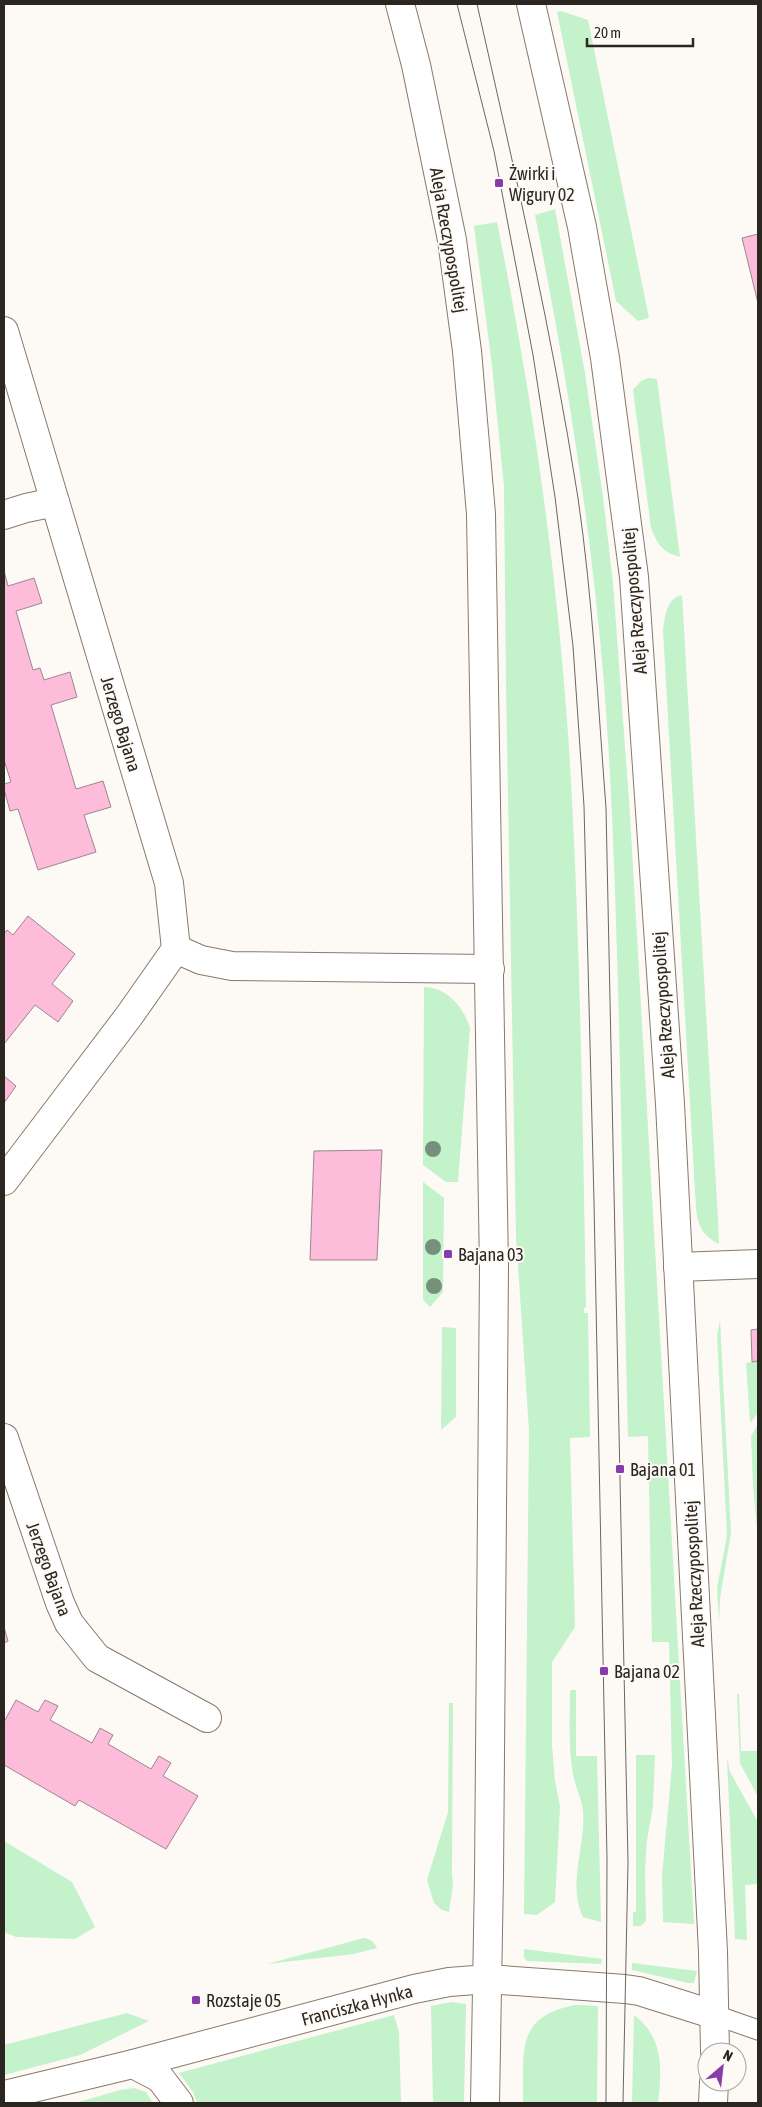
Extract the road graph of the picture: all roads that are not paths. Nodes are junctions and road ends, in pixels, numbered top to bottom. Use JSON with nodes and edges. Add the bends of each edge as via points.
{"nodes":[{"id":1,"x":400,"y":4,"type":"edge"},
{"id":2,"x":531,"y":4,"type":"edge"},
{"id":3,"x":4,"y":331,"type":"edge"},
{"id":4,"x":55,"y":502,"type":"junction"},
{"id":5,"x":4,"y":515,"type":"edge"},
{"id":6,"x":176,"y":948,"type":"junction"},
{"id":7,"x":490,"y":969,"type":"junction"},
{"id":8,"x":4,"y":1181,"type":"edge"},
{"id":9,"x":758,"y":1264,"type":"edge"},
{"id":10,"x":678,"y":1267,"type":"junction"},
{"id":11,"x":4,"y":1438,"type":"edge"},
{"id":12,"x":207,"y":1718,"type":"dead end"},
{"id":13,"x":488,"y":1978,"type":"junction"},
{"id":14,"x":715,"y":2015,"type":"junction"},
{"id":15,"x":758,"y":2030,"type":"edge"},
{"id":16,"x":715,"y":2042,"type":"edge"},
{"id":17,"x":133,"y":2064,"type":"junction"},
{"id":18,"x":4,"y":2095,"type":"edge"},
{"id":19,"x":179,"y":2103,"type":"edge"},
{"id":20,"x":485,"y":2103,"type":"edge"}],
"edges":[{"from":1,"to":7,"type":"main road","name":"Aleja Rzeczypospolitej","via":[[452,240],[467,351],[481,514]]},
{"from":2,"to":10,"type":"main road","name":"Aleja Rzeczypospolitej","via":[[582,227],[605,358],[634,577],[670,1094]]},
{"from":3,"to":4,"type":"main road","name":"Jerzego Bajana"},
{"from":4,"to":5,"type":"main road"},
{"from":4,"to":6,"type":"main road","name":"Jerzego Bajana","via":[[169,883]]},
{"from":6,"to":7,"type":"main road","via":[[201,960],[232,966]]},
{"from":6,"to":8,"type":"main road"},
{"from":7,"to":13,"type":"main road","name":"Aleja Rzeczypospolitej","via":[[494,1267]]},
{"from":9,"to":10,"type":"main road"},
{"from":10,"to":14,"type":"main road","name":"Aleja Rzeczypospolitej"},
{"from":11,"to":12,"type":"main road","name":"Jerzego Bajana","via":[[69,1623],[97,1658]]},
{"from":13,"to":14,"type":"main road","name":"Franciszka Hynka","via":[[625,1988]]},
{"from":13,"to":17,"type":"main road","name":"Franciszka Hynka","via":[[414,1989]]},
{"from":13,"to":20,"type":"main road","name":"Aleja Rzeczypospolitej"},
{"from":14,"to":15,"type":"lane"},
{"from":14,"to":16,"type":"main road","name":"Aleja Rzeczypospolitej"},
{"from":17,"to":18,"type":"main road","name":"Franciszka Hynka"},
{"from":17,"to":19,"type":"main road","via":[[160,2078]]}]}
